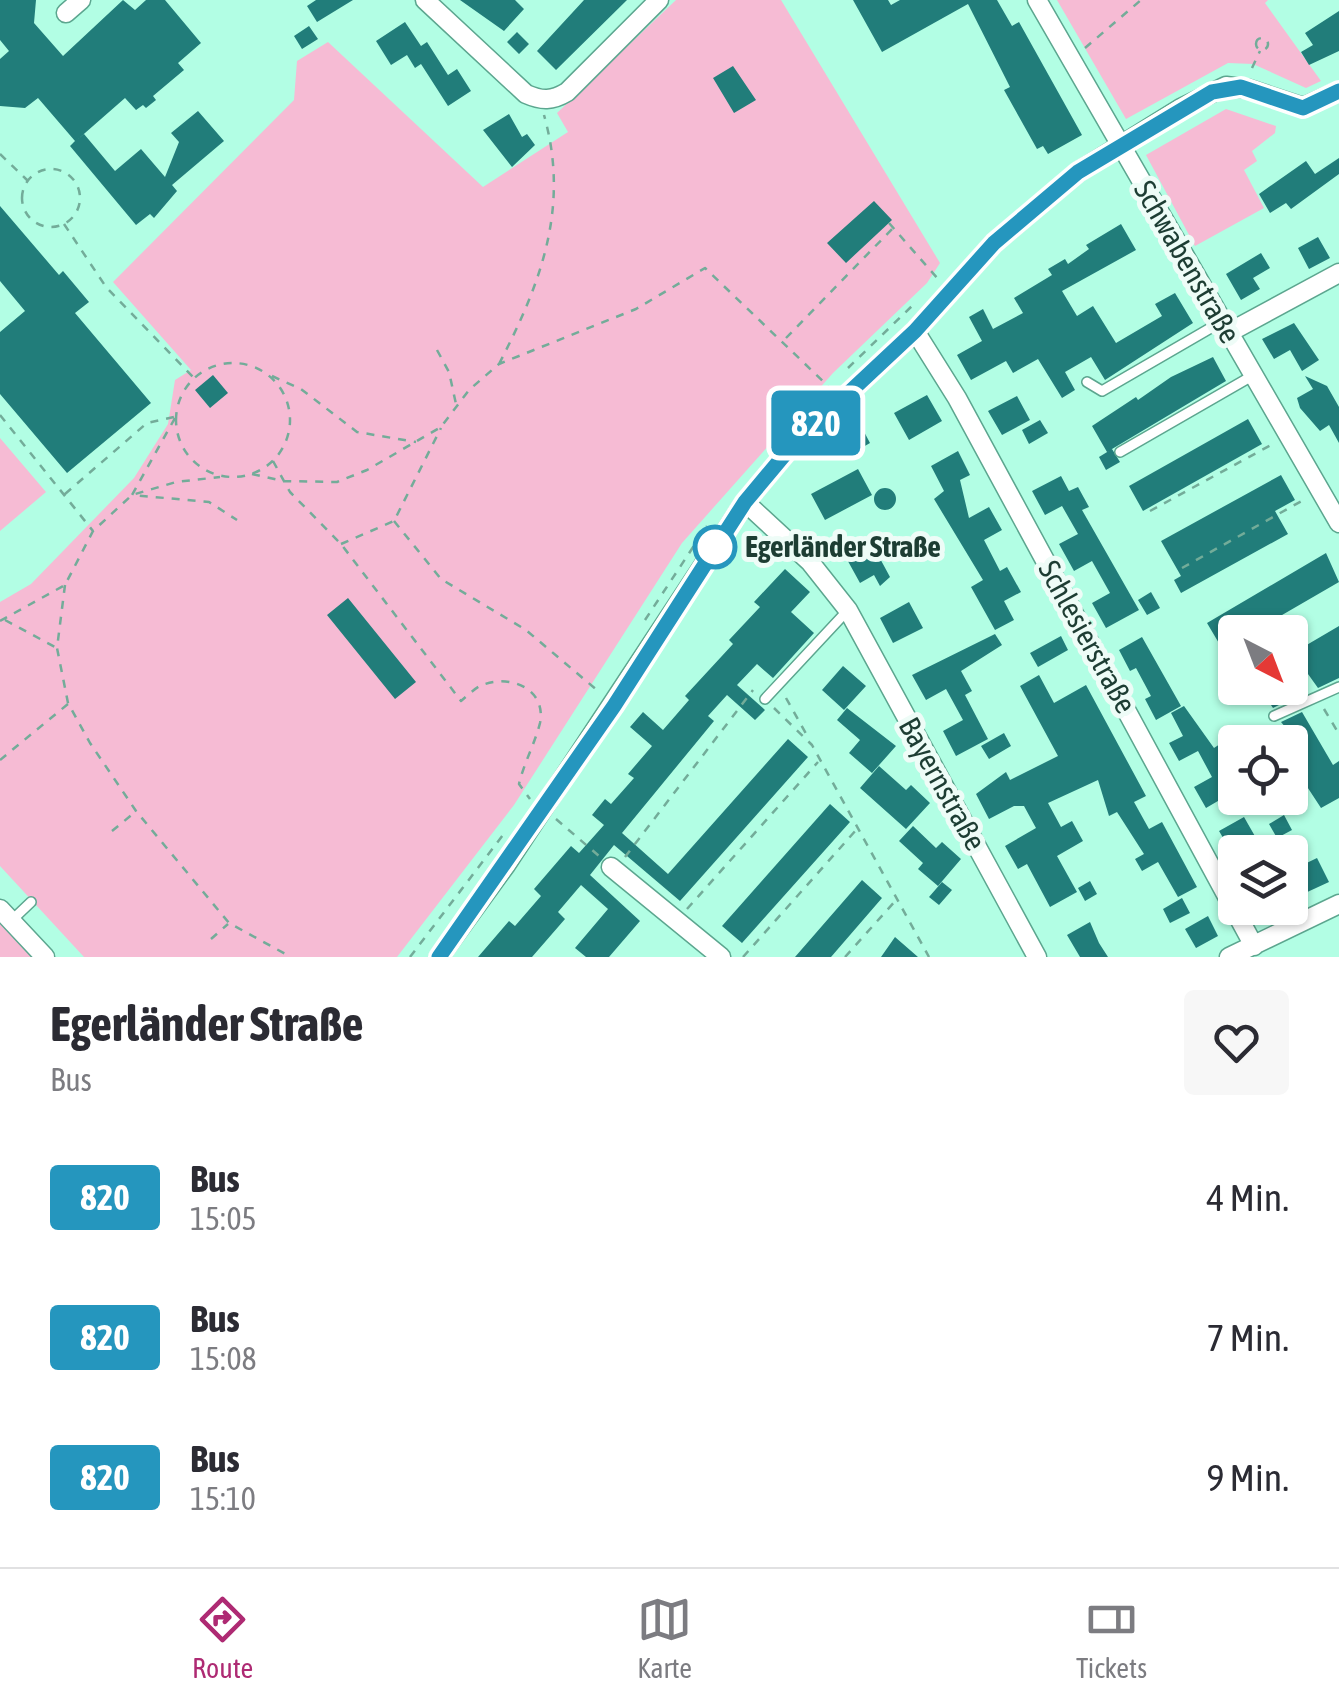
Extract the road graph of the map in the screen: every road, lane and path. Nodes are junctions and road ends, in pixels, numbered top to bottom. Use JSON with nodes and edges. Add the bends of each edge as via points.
{"nodes":[{"id":1,"x":81,"y":0,"type":"edge"},
{"id":2,"x":425,"y":0,"type":"edge"},
{"id":3,"x":659,"y":0,"type":"edge"},
{"id":4,"x":1037,"y":0,"type":"edge"},
{"id":5,"x":1140,"y":0,"type":"edge"},
{"id":6,"x":66,"y":13,"type":"dead end"},
{"id":7,"x":1260,"y":50,"type":"dead end"},
{"id":8,"x":1078,"y":54,"type":"dead end"},
{"id":9,"x":1252,"y":68,"type":"dead end"},
{"id":10,"x":1339,"y":90,"type":"edge"},
{"id":11,"x":540,"y":99,"type":"junction"},
{"id":12,"x":1119,"y":146,"type":"junction"},
{"id":13,"x":0,"y":154,"type":"edge"},
{"id":14,"x":27,"y":180,"type":"junction"},
{"id":15,"x":889,"y":223,"type":"dead end"},
{"id":16,"x":64,"y":224,"type":"junction"},
{"id":17,"x":893,"y":228,"type":"junction"},
{"id":18,"x":1339,"y":273,"type":"edge"},
{"id":19,"x":939,"y":280,"type":"dead end"},
{"id":20,"x":1225,"y":328,"type":"junction"},
{"id":21,"x":915,"y":331,"type":"junction"},
{"id":22,"x":785,"y":340,"type":"junction"},
{"id":23,"x":438,"y":350,"type":"dead end"},
{"id":24,"x":499,"y":364,"type":"junction"},
{"id":25,"x":269,"y":374,"type":"junction"},
{"id":26,"x":1252,"y":376,"type":"junction"},
{"id":27,"x":194,"y":378,"type":"junction"},
{"id":28,"x":1087,"y":382,"type":"dead end"},
{"id":29,"x":829,"y":386,"type":"dead end"},
{"id":30,"x":456,"y":405,"type":"junction"},
{"id":31,"x":0,"y":416,"type":"edge"},
{"id":32,"x":176,"y":417,"type":"junction"},
{"id":33,"x":441,"y":427,"type":"junction"},
{"id":34,"x":1288,"y":436,"type":"junction"},
{"id":35,"x":417,"y":442,"type":"junction"},
{"id":36,"x":1120,"y":452,"type":"dead end"},
{"id":37,"x":273,"y":461,"type":"junction"},
{"id":38,"x":252,"y":474,"type":"junction"},
{"id":39,"x":223,"y":476,"type":"junction"},
{"id":40,"x":283,"y":481,"type":"junction"},
{"id":41,"x":1320,"y":490,"type":"junction"},
{"id":42,"x":64,"y":495,"type":"junction"},
{"id":43,"x":132,"y":495,"type":"junction"},
{"id":44,"x":745,"y":502,"type":"junction"},
{"id":45,"x":1150,"y":511,"type":"dead end"},
{"id":46,"x":237,"y":520,"type":"dead end"},
{"id":47,"x":394,"y":520,"type":"junction"},
{"id":48,"x":1339,"y":523,"type":"edge"},
{"id":49,"x":92,"y":531,"type":"junction"},
{"id":50,"x":341,"y":544,"type":"junction"},
{"id":51,"x":1182,"y":568,"type":"dead end"},
{"id":52,"x":66,"y":585,"type":"junction"},
{"id":53,"x":848,"y":610,"type":"junction"},
{"id":54,"x":2,"y":620,"type":"edge"},
{"id":55,"x":57,"y":648,"type":"junction"},
{"id":56,"x":779,"y":684,"type":"junction"},
{"id":57,"x":1339,"y":687,"type":"edge"},
{"id":58,"x":600,"y":693,"type":"dead end"},
{"id":59,"x":765,"y":699,"type":"junction"},
{"id":60,"x":1318,"y":699,"type":"junction"},
{"id":61,"x":68,"y":703,"type":"junction"},
{"id":62,"x":1274,"y":716,"type":"dead end"},
{"id":63,"x":1339,"y":734,"type":"edge"},
{"id":64,"x":20,"y":743,"type":"junction"},
{"id":65,"x":812,"y":745,"type":"junction"},
{"id":66,"x":27,"y":750,"type":"dead end"},
{"id":67,"x":0,"y":760,"type":"edge"},
{"id":68,"x":820,"y":760,"type":"junction"},
{"id":69,"x":536,"y":804,"type":"junction"},
{"id":70,"x":136,"y":811,"type":"junction"},
{"id":71,"x":858,"y":828,"type":"junction"},
{"id":72,"x":112,"y":831,"type":"dead end"},
{"id":73,"x":613,"y":868,"type":"junction"},
{"id":74,"x":897,"y":899,"type":"junction"},
{"id":75,"x":31,"y":902,"type":"dead end"},
{"id":76,"x":1339,"y":904,"type":"edge"},
{"id":77,"x":5,"y":915,"type":"edge"},
{"id":78,"x":676,"y":921,"type":"junction"},
{"id":79,"x":229,"y":923,"type":"junction"},
{"id":80,"x":211,"y":940,"type":"dead end"},
{"id":81,"x":1254,"y":946,"type":"junction"},
{"id":82,"x":45,"y":957,"type":"edge"},
{"id":83,"x":291,"y":957,"type":"edge"},
{"id":84,"x":439,"y":957,"type":"edge"},
{"id":85,"x":721,"y":957,"type":"edge"},
{"id":86,"x":742,"y":957,"type":"edge"},
{"id":87,"x":845,"y":957,"type":"edge"},
{"id":88,"x":928,"y":957,"type":"edge"},
{"id":89,"x":1037,"y":957,"type":"edge"},
{"id":90,"x":1229,"y":957,"type":"edge"}],
"edges":[{"from":1,"to":6,"type":"street"},
{"from":2,"to":11,"type":"street"},
{"from":3,"to":11,"type":"street","via":[[567,92]]},
{"from":4,"to":12,"type":"street","name":"Schwabenstraße"},
{"from":5,"to":8,"type":"path"},
{"from":7,"to":9,"type":"path"},
{"from":10,"to":12,"type":"street","via":[[1303,108],[1226,86]]},
{"from":11,"to":24,"type":"path","via":[[556,176],[549,247],[532,300]]},
{"from":12,"to":20,"type":"street","name":"Schwabenstraße"},
{"from":12,"to":21,"type":"street","via":[[1046,195]]},
{"from":13,"to":14,"type":"path"},
{"from":14,"to":16,"type":"path","via":[[21,199],[28,217],[45,227]]},
{"from":14,"to":16,"type":"path","via":[[52,168],[76,183],[80,202]]},
{"from":15,"to":17,"type":"path"},
{"from":16,"to":27,"type":"path","via":[[106,287]]},
{"from":17,"to":19,"type":"path"},
{"from":17,"to":22,"type":"path"},
{"from":18,"to":20,"type":"street"},
{"from":20,"to":26,"type":"street","name":"Schwabenstraße"},
{"from":20,"to":28,"type":"lane","via":[[1102,391]]},
{"from":21,"to":44,"type":"street","via":[[791,447]]},
{"from":21,"to":81,"type":"street","name":"Schlesierstraße"},
{"from":22,"to":24,"type":"path","via":[[705,268],[636,310]]},
{"from":22,"to":29,"type":"path"},
{"from":23,"to":30,"type":"path"},
{"from":24,"to":30,"type":"path"},
{"from":25,"to":27,"type":"path","via":[[239,362]]},
{"from":25,"to":35,"type":"path","via":[[301,389],[357,432]]},
{"from":25,"to":37,"type":"path","via":[[282,389],[290,427]]},
{"from":26,"to":34,"type":"street","name":"Schwabenstraße"},
{"from":26,"to":36,"type":"lane"},
{"from":27,"to":32,"type":"path"},
{"from":30,"to":33,"type":"path"},
{"from":31,"to":42,"type":"path"},
{"from":32,"to":39,"type":"path","via":[[184,448],[207,471]]},
{"from":32,"to":42,"type":"path","via":[[148,423]]},
{"from":32,"to":43,"type":"path"},
{"from":33,"to":35,"type":"path"},
{"from":33,"to":47,"type":"path"},
{"from":34,"to":41,"type":"street","name":"Schwabenstraße"},
{"from":34,"to":45,"type":"path"},
{"from":35,"to":40,"type":"path","via":[[337,482]]},
{"from":37,"to":38,"type":"path"},
{"from":37,"to":40,"type":"path"},
{"from":38,"to":39,"type":"path"},
{"from":38,"to":40,"type":"path"},
{"from":39,"to":43,"type":"path"},
{"from":40,"to":50,"type":"path"},
{"from":41,"to":48,"type":"street","name":"Schwabenstraße"},
{"from":41,"to":51,"type":"path"},
{"from":42,"to":49,"type":"path"},
{"from":43,"to":46,"type":"path","via":[[209,502]]},
{"from":43,"to":49,"type":"path"},
{"from":44,"to":53,"type":"street","name":"Bayernstraße","via":[[810,562]]},
{"from":44,"to":69,"type":"street","via":[[614,706]]},
{"from":47,"to":50,"type":"path"},
{"from":47,"to":58,"type":"path","via":[[440,579],[526,630]]},
{"from":49,"to":52,"type":"path"},
{"from":50,"to":69,"type":"path","via":[[461,700],[481,685],[511,681],[532,690],[540,724],[519,784]]},
{"from":52,"to":54,"type":"path"},
{"from":52,"to":55,"type":"path"},
{"from":53,"to":56,"type":"lane"},
{"from":53,"to":89,"type":"street","name":"Bayernstraße"},
{"from":54,"to":55,"type":"path"},
{"from":55,"to":61,"type":"path"},
{"from":56,"to":59,"type":"lane"},
{"from":56,"to":65,"type":"path"},
{"from":57,"to":60,"type":"lane"},
{"from":59,"to":65,"type":"path"},
{"from":59,"to":73,"type":"path","via":[[752,688]]},
{"from":60,"to":62,"type":"lane"},
{"from":60,"to":63,"type":"path"},
{"from":61,"to":64,"type":"path"},
{"from":61,"to":70,"type":"path"},
{"from":64,"to":66,"type":"path"},
{"from":64,"to":67,"type":"path"},
{"from":65,"to":68,"type":"path"},
{"from":68,"to":71,"type":"path"},
{"from":68,"to":78,"type":"path"},
{"from":69,"to":73,"type":"path"},
{"from":69,"to":84,"type":"street","via":[[515,852]]},
{"from":70,"to":72,"type":"path"},
{"from":70,"to":79,"type":"path"},
{"from":71,"to":74,"type":"path"},
{"from":71,"to":86,"type":"path"},
{"from":73,"to":78,"type":"street"},
{"from":74,"to":87,"type":"path"},
{"from":74,"to":88,"type":"path"},
{"from":75,"to":77,"type":"lane"},
{"from":76,"to":81,"type":"street"},
{"from":77,"to":82,"type":"street"},
{"from":78,"to":85,"type":"street"},
{"from":79,"to":80,"type":"path"},
{"from":79,"to":83,"type":"path"},
{"from":81,"to":90,"type":"street"}]}
